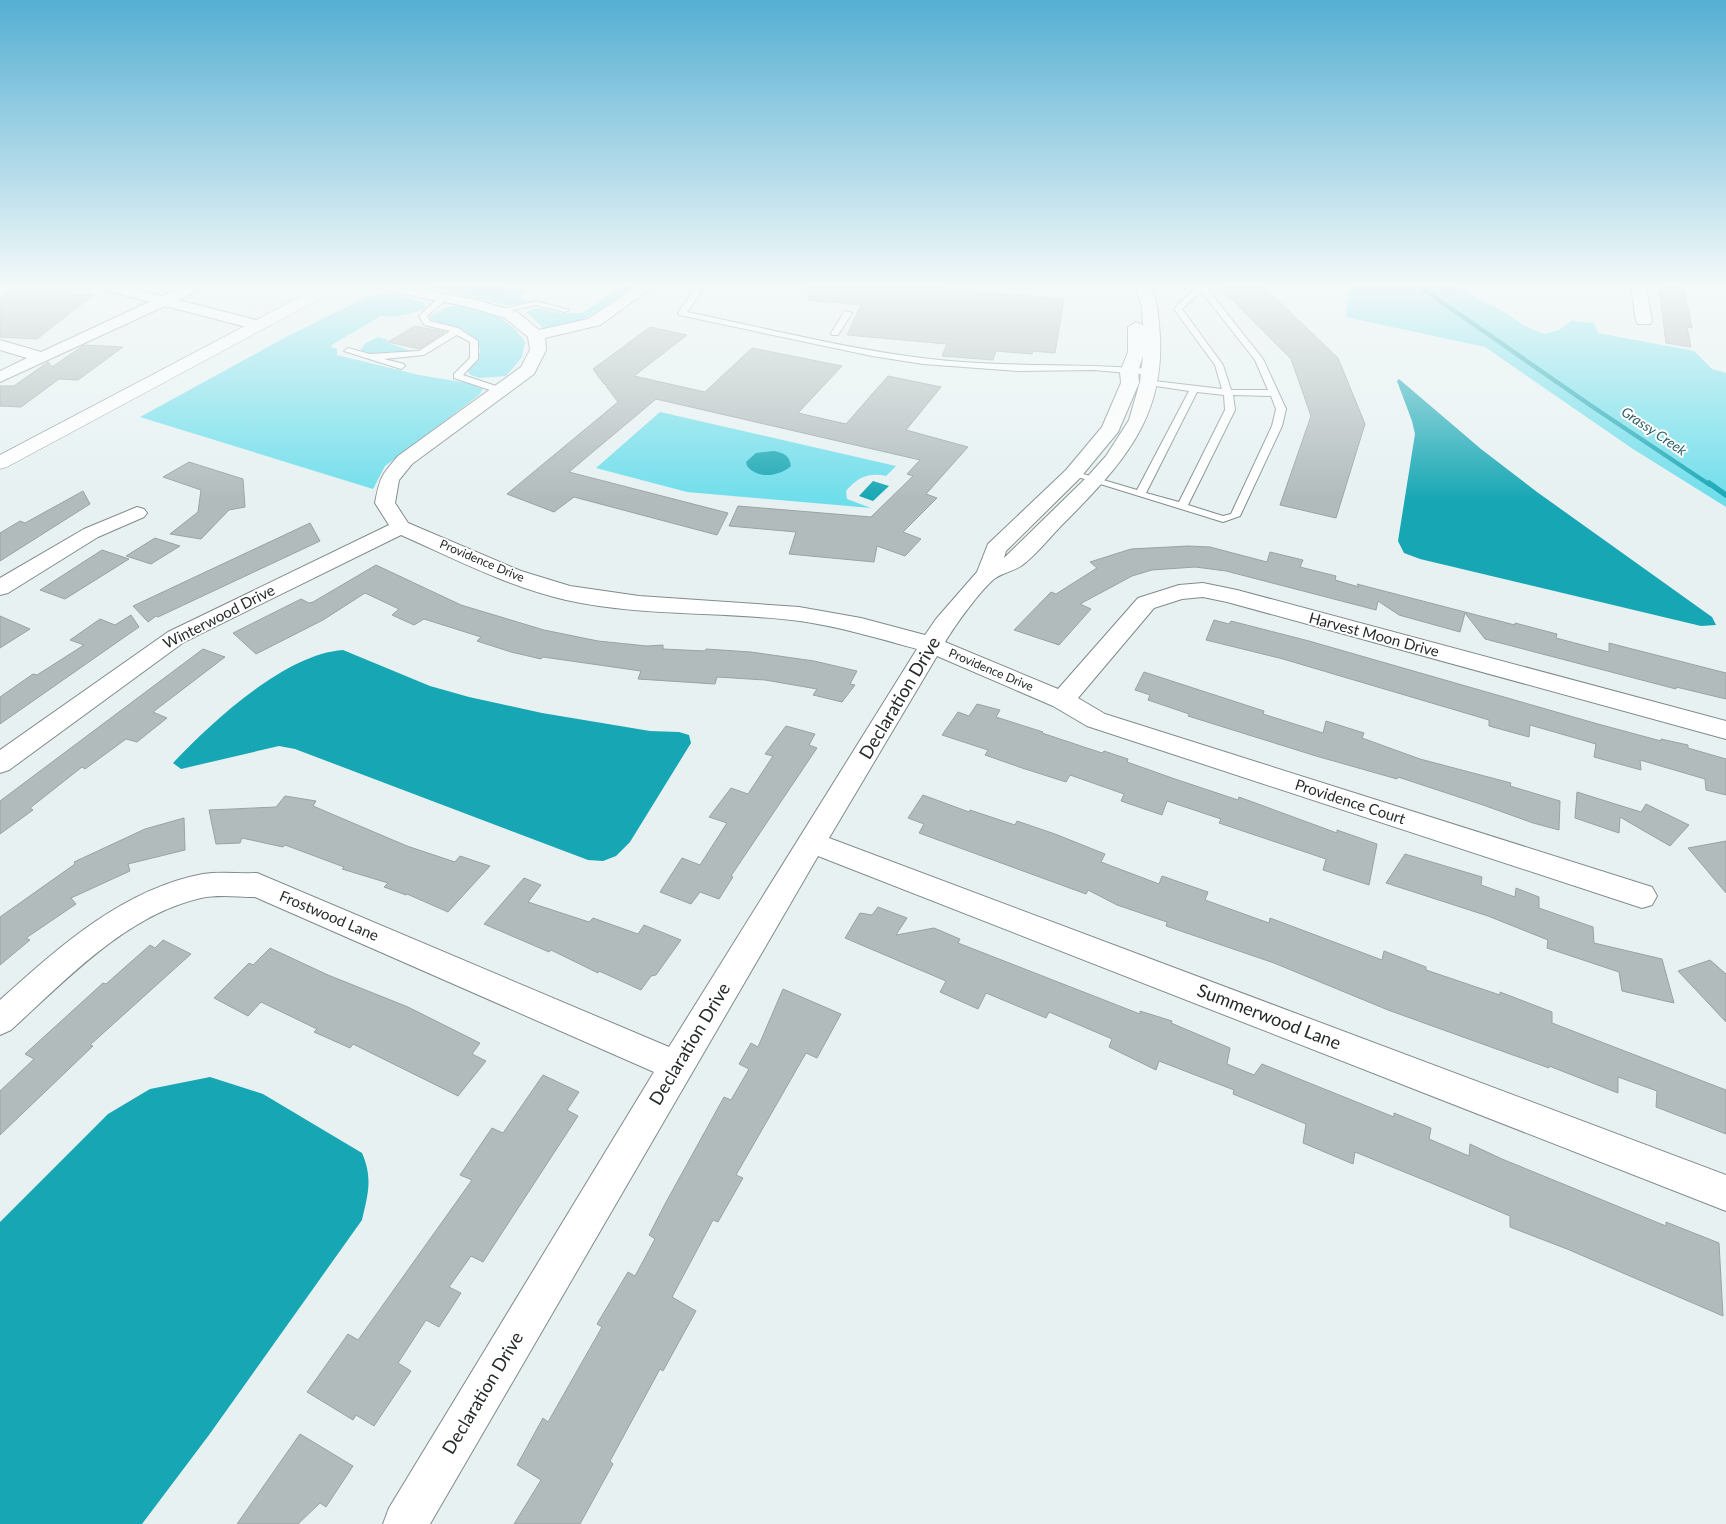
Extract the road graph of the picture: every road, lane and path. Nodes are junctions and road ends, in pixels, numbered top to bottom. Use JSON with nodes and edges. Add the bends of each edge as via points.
{"nodes":[{"id":1,"x":39,"y":358,"type":"edge"},
{"id":2,"x":196,"y":358,"type":"edge"},
{"id":3,"x":385,"y":358,"type":"edge"},
{"id":4,"x":421,"y":358,"type":"edge"},
{"id":5,"x":474,"y":358,"type":"edge"},
{"id":6,"x":534,"y":358,"type":"edge"},
{"id":7,"x":905,"y":358,"type":"edge"},
{"id":8,"x":1134,"y":358,"type":"edge"},
{"id":9,"x":1151,"y":358,"type":"edge"},
{"id":10,"x":1214,"y":358,"type":"edge"},
{"id":11,"x":1258,"y":358,"type":"edge"},
{"id":12,"x":374,"y":359,"type":"joint"},
{"id":13,"x":388,"y":362,"type":"junction"},
{"id":14,"x":401,"y":366,"type":"dead end"},
{"id":15,"x":983,"y":366,"type":"junction"},
{"id":16,"x":996,"y":372,"type":"dead end"},
{"id":17,"x":1129,"y":372,"type":"junction"},
{"id":18,"x":0,"y":377,"type":"edge"},
{"id":19,"x":1150,"y":377,"type":"junction"},
{"id":20,"x":1194,"y":389,"type":"junction"},
{"id":21,"x":502,"y":391,"type":"junction"},
{"id":22,"x":1228,"y":393,"type":"junction"},
{"id":23,"x":1274,"y":393,"type":"junction"},
{"id":24,"x":0,"y":463,"type":"edge"},
{"id":25,"x":1073,"y":474,"type":"junction"},
{"id":26,"x":1095,"y":480,"type":"junction"},
{"id":27,"x":1140,"y":494,"type":"junction"},
{"id":28,"x":1182,"y":506,"type":"junction"},
{"id":29,"x":137,"y":513,"type":"dead end"},
{"id":30,"x":402,"y":527,"type":"junction"},
{"id":31,"x":987,"y":574,"type":"junction"},
{"id":32,"x":0,"y":588,"type":"edge"},
{"id":33,"x":932,"y":645,"type":"junction"},
{"id":34,"x":1062,"y":700,"type":"junction"},
{"id":35,"x":1726,"y":730,"type":"edge"},
{"id":36,"x":0,"y":763,"type":"edge"},
{"id":37,"x":812,"y":843,"type":"junction"},
{"id":38,"x":1642,"y":896,"type":"dead end"},
{"id":39,"x":0,"y":1020,"type":"edge"},
{"id":40,"x":676,"y":1066,"type":"junction"},
{"id":41,"x":1726,"y":1193,"type":"edge"},
{"id":42,"x":405,"y":1524,"type":"edge"}],
"edges":[{"from":1,"to":18,"type":"street"},
{"from":2,"to":24,"type":"main road"},
{"from":3,"to":12,"type":"lane"},
{"from":4,"to":13,"type":"lane"},
{"from":5,"to":21,"type":"lane","via":[[458,376]]},
{"from":6,"to":21,"type":"street","via":[[528,370]]},
{"from":7,"to":15,"type":"lane"},
{"from":8,"to":17,"type":"street","name":"Declaration Drive"},
{"from":9,"to":19,"type":"street","name":"Declaration Drive"},
{"from":10,"to":22,"type":"lane"},
{"from":11,"to":23,"type":"lane"},
{"from":12,"to":13,"type":"lane"},
{"from":13,"to":14,"type":"lane"},
{"from":15,"to":16,"type":"lane"},
{"from":15,"to":17,"type":"lane","via":[[1094,367]]},
{"from":17,"to":19,"type":"lane"},
{"from":17,"to":25,"type":"street","name":"Declaration Drive","via":[[1130,383],[1110,428]]},
{"from":19,"to":20,"type":"lane"},
{"from":19,"to":26,"type":"street","name":"Declaration Drive","via":[[1138,420]]},
{"from":20,"to":22,"type":"lane"},
{"from":20,"to":27,"type":"lane"},
{"from":21,"to":30,"type":"street","via":[[405,460],[389,479],[385,503]]},
{"from":22,"to":23,"type":"lane"},
{"from":22,"to":28,"type":"lane","via":[[1230,410]]},
{"from":23,"to":28,"type":"lane","via":[[1281,409],[1277,426],[1236,516],[1224,519]]},
{"from":25,"to":26,"type":"lane"},
{"from":25,"to":31,"type":"street","name":"Declaration Drive","via":[[996,549]]},
{"from":26,"to":27,"type":"lane"},
{"from":26,"to":31,"type":"street","name":"Declaration Drive","via":[[1014,560]]},
{"from":27,"to":28,"type":"lane"},
{"from":29,"to":32,"type":"street","via":[[91,533]]},
{"from":30,"to":33,"type":"street","name":"Providence Drive","via":[[513,576],[568,593],[639,603],[799,614],[861,625]]},
{"from":30,"to":36,"type":"street","name":"Winterwood Drive","via":[[176,637]]},
{"from":31,"to":33,"type":"street","name":"Declaration Drive","via":[[944,624]]},
{"from":33,"to":34,"type":"street","name":"Providence Drive"},
{"from":33,"to":37,"type":"street","name":"Declaration Drive"},
{"from":34,"to":35,"type":"street","name":"Harvest Moon Drive","via":[[1146,603],[1179,592],[1203,590]]},
{"from":34,"to":38,"type":"street","name":"Providence Court","via":[[1096,720]]},
{"from":37,"to":40,"type":"street","name":"Declaration Drive"},
{"from":37,"to":41,"type":"street","name":"Summerwood Lane","via":[[895,872]]},
{"from":39,"to":40,"type":"street","name":"Frostwood Lane","via":[[108,929],[156,901],[203,886],[257,885]]},
{"from":40,"to":42,"type":"street","name":"Declaration Drive"}]}
